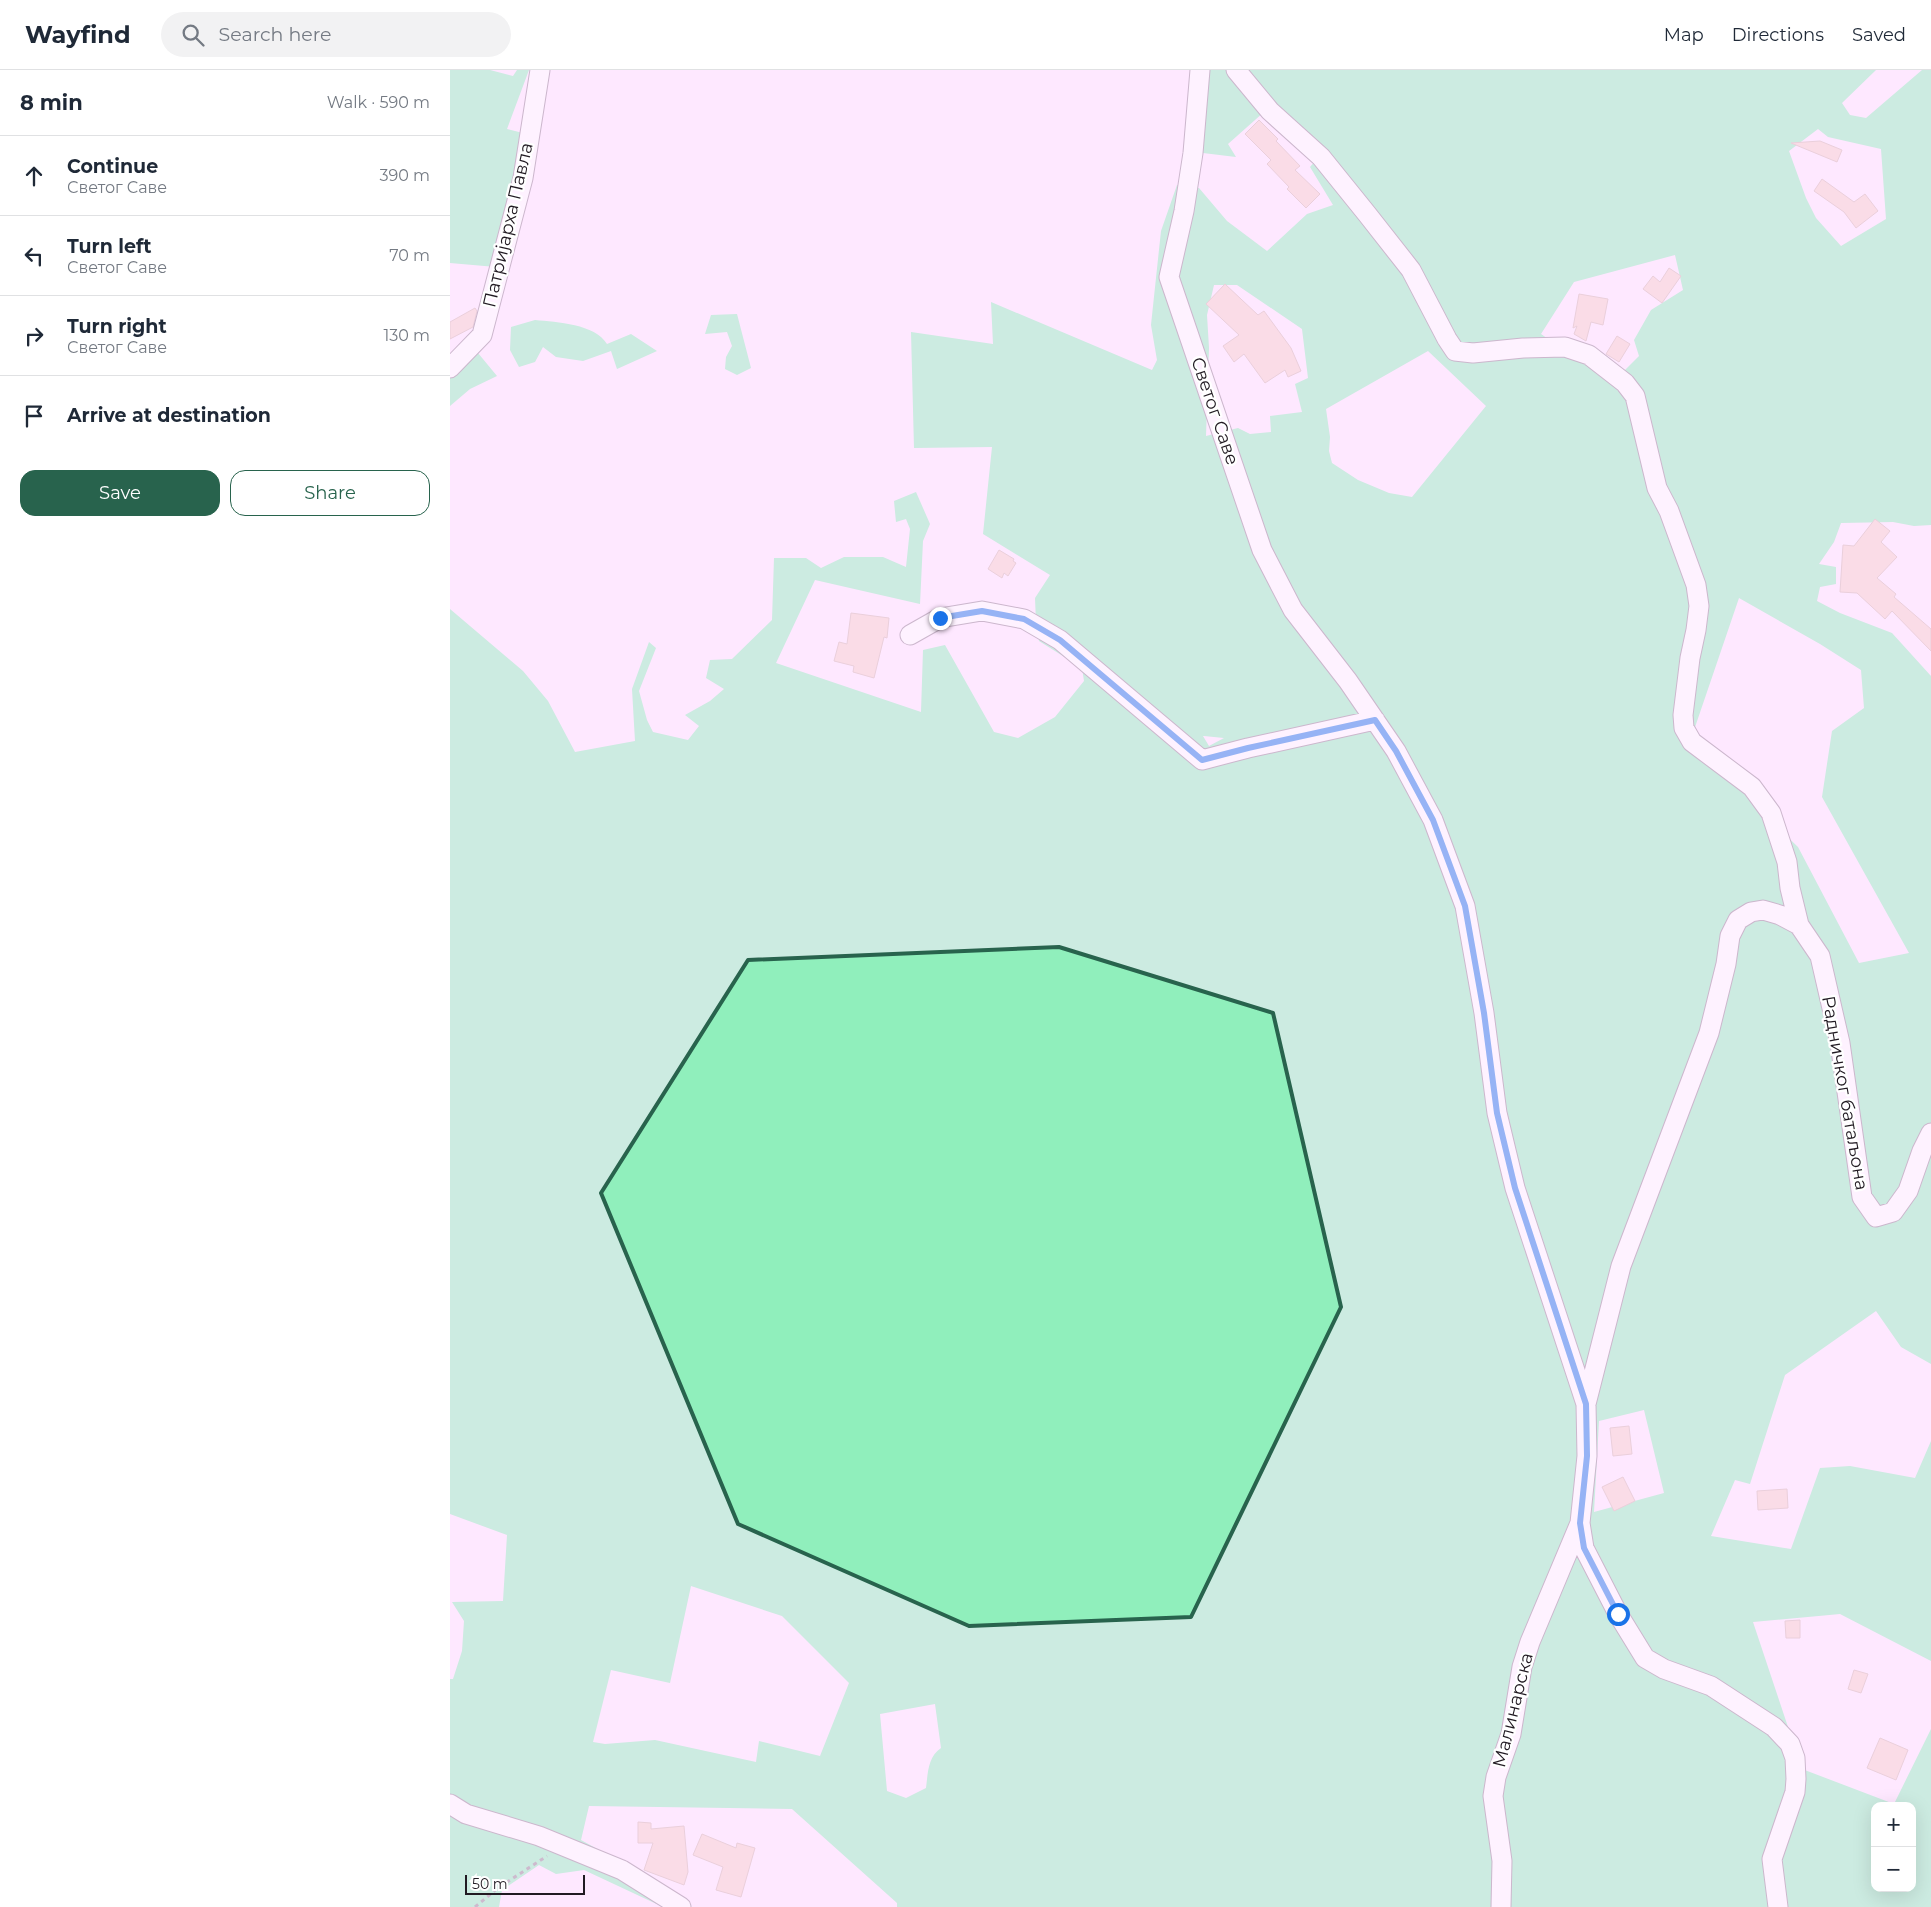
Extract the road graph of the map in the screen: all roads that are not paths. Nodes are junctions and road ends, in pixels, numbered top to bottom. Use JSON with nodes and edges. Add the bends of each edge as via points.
{"nodes":[{"id":1,"x":540,"y":70,"type":"edge"},
{"id":2,"x":1200,"y":70,"type":"edge"},
{"id":3,"x":1236,"y":70,"type":"edge"},
{"id":4,"x":450,"y":368,"type":"edge"},
{"id":5,"x":910,"y":635,"type":"dead end"},
{"id":6,"x":1375,"y":720,"type":"junction"},
{"id":7,"x":1799,"y":925,"type":"junction"},
{"id":8,"x":1931,"y":1133,"type":"edge"},
{"id":9,"x":1586,"y":1404,"type":"junction"},
{"id":10,"x":1580,"y":1523,"type":"junction"},
{"id":11,"x":450,"y":1804,"type":"edge"},
{"id":12,"x":681,"y":1907,"type":"edge"},
{"id":13,"x":1500,"y":1907,"type":"edge"},
{"id":14,"x":1778,"y":1907,"type":"edge"}],
"edges":[{"from":1,"to":4,"type":"street","name":"Патријарха Павла","via":[[523,178],[482,335]]},
{"from":2,"to":6,"type":"street","name":"Светог Саве","via":[[1186,201],[1169,277],[1262,550],[1293,610]]},
{"from":3,"to":7,"type":"street","name":"Радничког батаљона","via":[[1270,111],[1321,157],[1383,234],[1411,270],[1455,351],[1565,347],[1589,355],[1625,383],[1635,396],[1657,488],[1669,511],[1696,585],[1699,606],[1682,715],[1684,728],[1692,742],[1752,787],[1771,813],[1787,862]]},
{"from":5,"to":6,"type":"street","via":[[940,618],[982,611],[1024,619],[1060,640],[1202,760]]},
{"from":6,"to":9,"type":"street","name":"Светог Саве","via":[[1396,751],[1433,820],[1465,906],[1501,1132],[1515,1188]]},
{"from":7,"to":8,"type":"street","name":"Радничког батаљона","via":[[1820,956],[1840,1043],[1862,1197],[1876,1217],[1893,1212],[1908,1191]]},
{"from":7,"to":9,"type":"street","via":[[1763,910],[1751,912],[1738,920],[1730,936],[1709,1033],[1622,1266]]},
{"from":9,"to":10,"type":"street","name":"Светог Саве","via":[[1587,1456]]},
{"from":10,"to":13,"type":"street","name":"Малинарска","via":[[1530,1642],[1522,1667],[1511,1734],[1496,1778],[1493,1796],[1502,1861]]},
{"from":10,"to":14,"type":"street","name":"Светог Саве","via":[[1584,1548],[1618,1614],[1646,1658],[1664,1669],[1711,1686],[1774,1726],[1790,1744],[1795,1758],[1795,1792],[1772,1859]]},
{"from":11,"to":12,"type":"street","via":[[466,1814],[539,1836],[622,1870]]}]}
